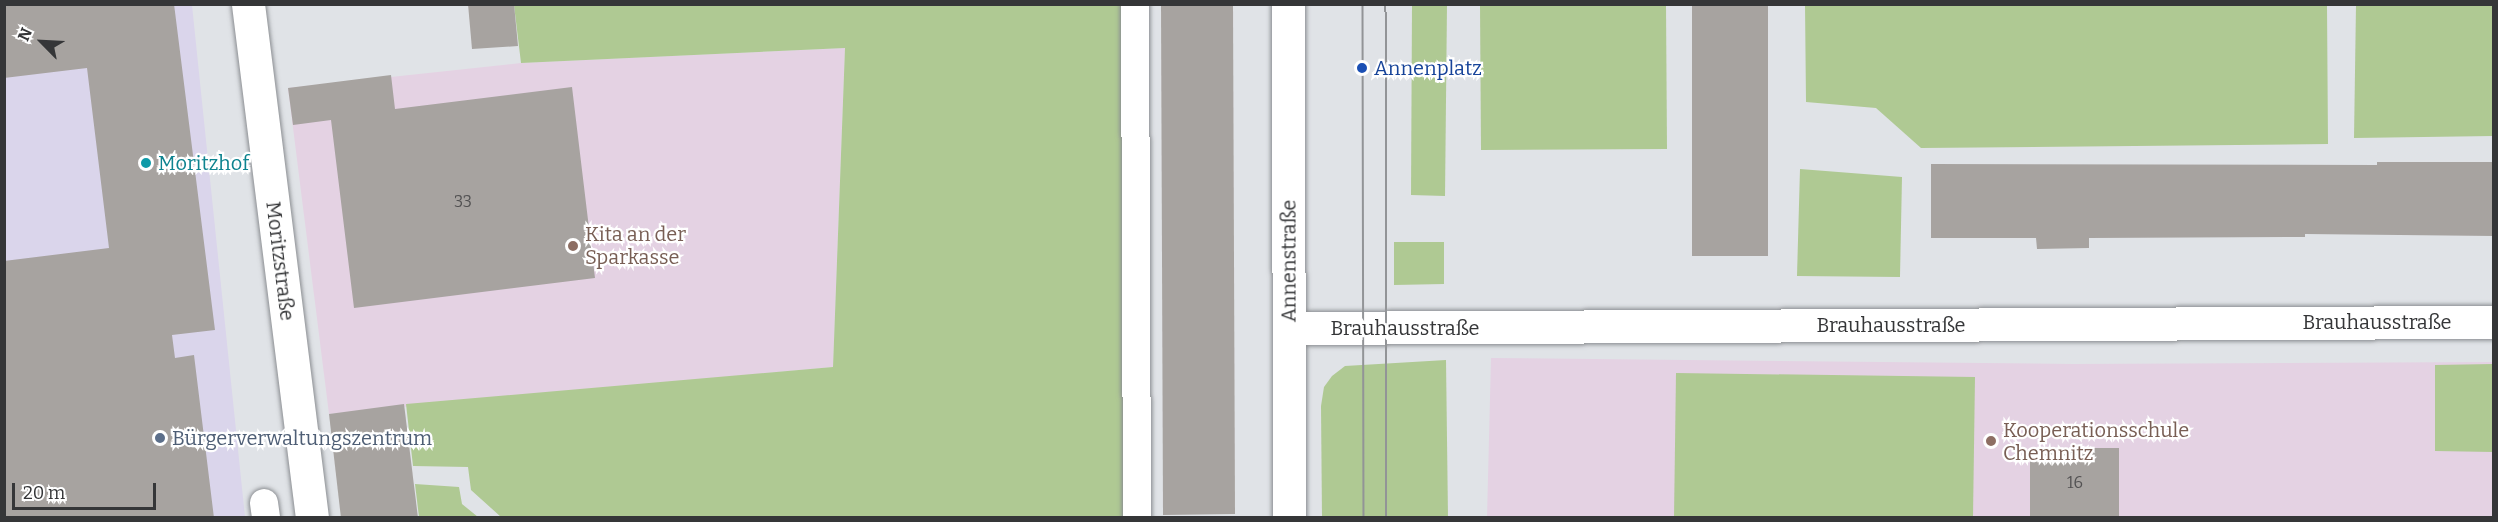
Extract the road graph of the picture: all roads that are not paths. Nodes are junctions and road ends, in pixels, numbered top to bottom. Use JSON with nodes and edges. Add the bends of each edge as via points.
{"nodes":[{"id":1,"x":248,"y":4,"type":"edge"},
{"id":2,"x":1135,"y":4,"type":"edge"},
{"id":3,"x":1288,"y":4,"type":"edge"},
{"id":4,"x":2493,"y":322,"type":"edge"},
{"id":5,"x":1289,"y":328,"type":"junction"},
{"id":6,"x":312,"y":518,"type":"edge"},
{"id":7,"x":1137,"y":518,"type":"edge"},
{"id":8,"x":1289,"y":518,"type":"edge"}],
"edges":[{"from":1,"to":6,"type":"street","name":"Moritzstraße"},
{"from":2,"to":7,"type":"lane"},
{"from":3,"to":5,"type":"street","name":"Annenstraße"},
{"from":4,"to":5,"type":"street","name":"Brauhausstraße"},
{"from":5,"to":8,"type":"street","name":"Annenstraße"}]}
